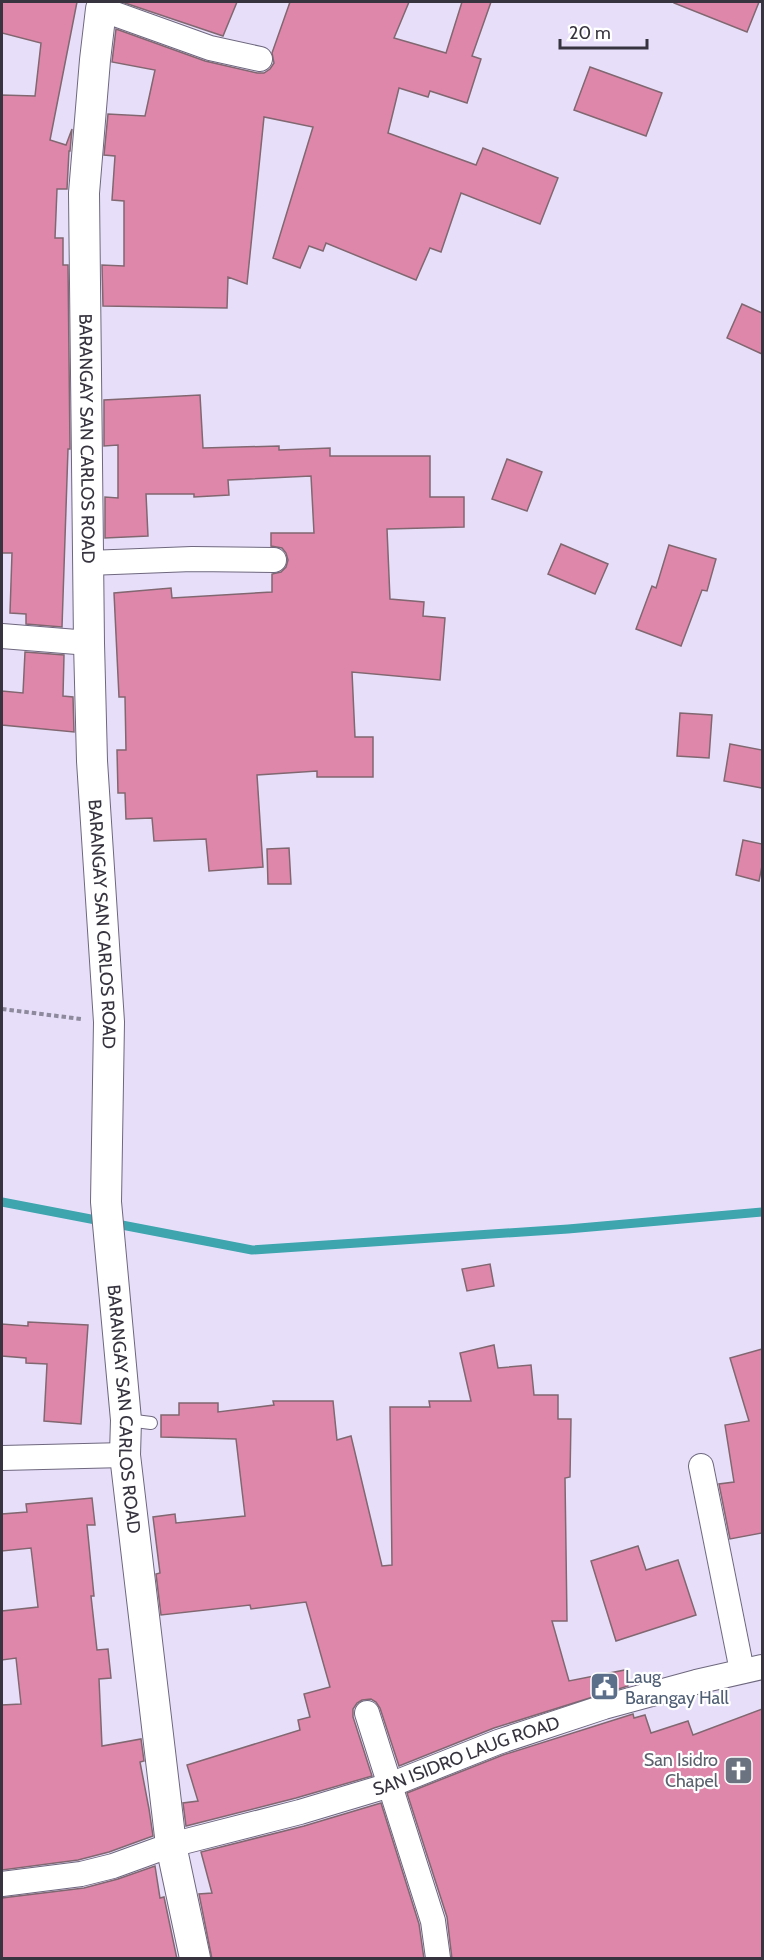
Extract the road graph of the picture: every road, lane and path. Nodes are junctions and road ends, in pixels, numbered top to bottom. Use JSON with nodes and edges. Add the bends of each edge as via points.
{"nodes":[{"id":1,"x":102,"y":5,"type":"edge"},
{"id":2,"x":260,"y":59,"type":"dead end"},
{"id":3,"x":274,"y":560,"type":"dead end"},
{"id":4,"x":88,"y":563,"type":"junction"},
{"id":5,"x":2,"y":636,"type":"edge"},
{"id":6,"x":89,"y":643,"type":"junction"},
{"id":7,"x":2,"y":1009,"type":"edge"},
{"id":8,"x":109,"y":1022,"type":"junction"},
{"id":9,"x":125,"y":1455,"type":"junction"},
{"id":10,"x":2,"y":1458,"type":"edge"},
{"id":11,"x":700,"y":1466,"type":"dead end"},
{"id":12,"x":752,"y":1669,"type":"edge"},
{"id":13,"x":367,"y":1713,"type":"dead end"},
{"id":14,"x":390,"y":1785,"type":"junction"},
{"id":15,"x":171,"y":1845,"type":"junction"},
{"id":16,"x":2,"y":1884,"type":"edge"},
{"id":17,"x":195,"y":1959,"type":"edge"},
{"id":18,"x":438,"y":1959,"type":"edge"}],
"edges":[{"from":1,"to":2,"type":"street","via":[[210,48]]},
{"from":1,"to":4,"type":"street","name":"BARANGAY SAN CARLOS ROAD","via":[[84,193]]},
{"from":3,"to":4,"type":"street"},
{"from":4,"to":6,"type":"street","name":"BARANGAY SAN CARLOS ROAD"},
{"from":5,"to":6,"type":"street"},
{"from":6,"to":8,"type":"street","name":"BARANGAY SAN CARLOS ROAD","via":[[92,761]]},
{"from":7,"to":8,"type":"path"},
{"from":8,"to":9,"type":"street","name":"BARANGAY SAN CARLOS ROAD","via":[[106,1202],[139,1421]]},
{"from":9,"to":10,"type":"street"},
{"from":9,"to":15,"type":"street","name":"BARANGAY SAN CARLOS ROAD"},
{"from":11,"to":12,"type":"street"},
{"from":12,"to":14,"type":"street","name":"SAN ISIDRO LAUG ROAD","via":[[604,1707],[498,1742]]},
{"from":13,"to":14,"type":"street"},
{"from":14,"to":15,"type":"street","name":"SAN ISIDRO LAUG ROAD"},
{"from":14,"to":18,"type":"street","via":[[433,1921]]},
{"from":15,"to":16,"type":"street","name":"SAN ISIDRO LAUG ROAD","via":[[81,1874]]},
{"from":15,"to":17,"type":"street","name":"BARANGAY SAN CARLOS ROAD"}]}
